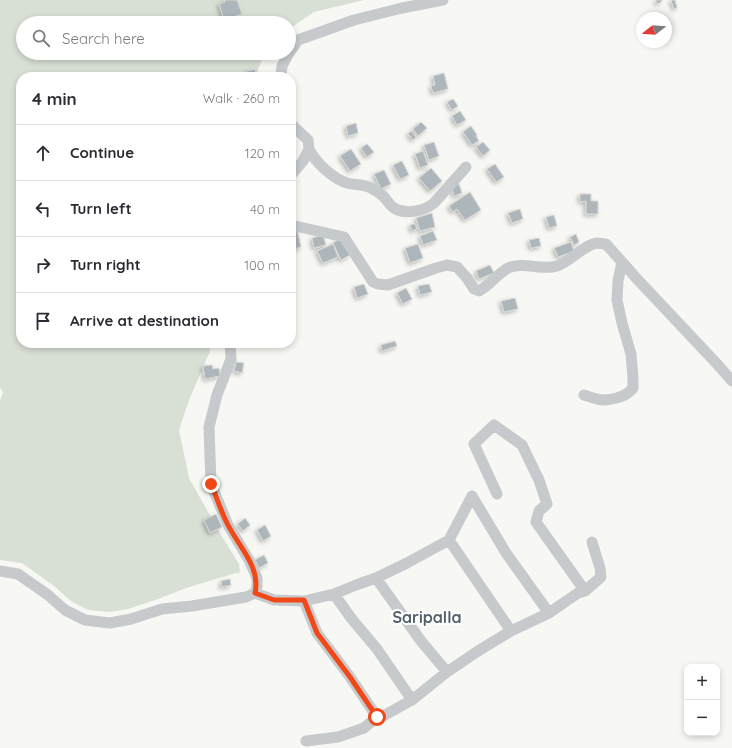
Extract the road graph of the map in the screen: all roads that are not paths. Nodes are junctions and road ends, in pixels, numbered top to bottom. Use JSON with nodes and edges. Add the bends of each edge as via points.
{"nodes":[{"id":1,"x":443,"y":0,"type":"edge"},
{"id":2,"x":296,"y":43,"type":"edge"},
{"id":3,"x":285,"y":60,"type":"edge"},
{"id":4,"x":281,"y":72,"type":"edge"},
{"id":5,"x":296,"y":129,"type":"edge"},
{"id":6,"x":309,"y":149,"type":"junction"},
{"id":7,"x":466,"y":167,"type":"dead end"},
{"id":8,"x":296,"y":169,"type":"edge"},
{"id":9,"x":296,"y":226,"type":"edge"},
{"id":10,"x":622,"y":262,"type":"junction"},
{"id":11,"x":230,"y":348,"type":"edge"},
{"id":12,"x":732,"y":381,"type":"edge"},
{"id":13,"x":584,"y":395,"type":"dead end"},
{"id":14,"x":496,"y":494,"type":"dead end"},
{"id":15,"x":449,"y":540,"type":"junction"},
{"id":16,"x":592,"y":542,"type":"dead end"},
{"id":17,"x":0,"y":571,"type":"edge"},
{"id":18,"x":376,"y":578,"type":"junction"},
{"id":19,"x":585,"y":591,"type":"junction"},
{"id":20,"x":255,"y":593,"type":"junction"},
{"id":21,"x":334,"y":594,"type":"junction"},
{"id":22,"x":304,"y":600,"type":"junction"},
{"id":23,"x":549,"y":613,"type":"junction"},
{"id":24,"x":510,"y":631,"type":"junction"},
{"id":25,"x":447,"y":672,"type":"junction"},
{"id":26,"x":412,"y":700,"type":"junction"},
{"id":27,"x":377,"y":717,"type":"junction"},
{"id":28,"x":306,"y":742,"type":"dead end"}],
"edges":[{"from":1,"to":2,"type":"street","via":[[354,20]]},
{"from":3,"to":4,"type":"street"},
{"from":5,"to":6,"type":"street","via":[[308,140]]},
{"from":6,"to":7,"type":"street","via":[[312,156],[338,179],[368,187],[382,195],[394,208],[412,212],[430,207]]},
{"from":6,"to":8,"type":"street"},
{"from":9,"to":10,"type":"street","via":[[344,237],[373,282],[378,284],[388,285],[447,265],[457,267],[474,289],[479,291],[508,268],[518,265],[558,266],[597,243],[606,244]]},
{"from":10,"to":12,"type":"street"},
{"from":10,"to":13,"type":"street","via":[[617,300],[631,354],[634,388],[629,393],[609,400]]},
{"from":11,"to":20,"type":"street","via":[[231,359],[217,395],[209,427],[211,484],[228,525],[249,560],[256,578]]},
{"from":14,"to":19,"type":"street","via":[[474,444],[494,425],[522,445],[547,504],[539,511],[536,522]]},
{"from":15,"to":18,"type":"street"},
{"from":15,"to":23,"type":"street","via":[[472,496],[506,553]]},
{"from":15,"to":24,"type":"street"},
{"from":16,"to":19,"type":"street","via":[[601,576]]},
{"from":17,"to":20,"type":"street","via":[[18,574],[65,610],[85,620],[110,623],[162,609],[246,597]]},
{"from":18,"to":21,"type":"street"},
{"from":18,"to":25,"type":"street","via":[[421,641]]},
{"from":19,"to":23,"type":"street"},
{"from":20,"to":22,"type":"street","via":[[274,600]]},
{"from":21,"to":22,"type":"street"},
{"from":21,"to":26,"type":"street","via":[[377,648]]},
{"from":22,"to":27,"type":"street","via":[[317,633]]},
{"from":23,"to":24,"type":"street"},
{"from":24,"to":25,"type":"street"},
{"from":25,"to":26,"type":"street"},
{"from":26,"to":27,"type":"street"},
{"from":27,"to":28,"type":"street","via":[[364,728],[338,738]]}]}
